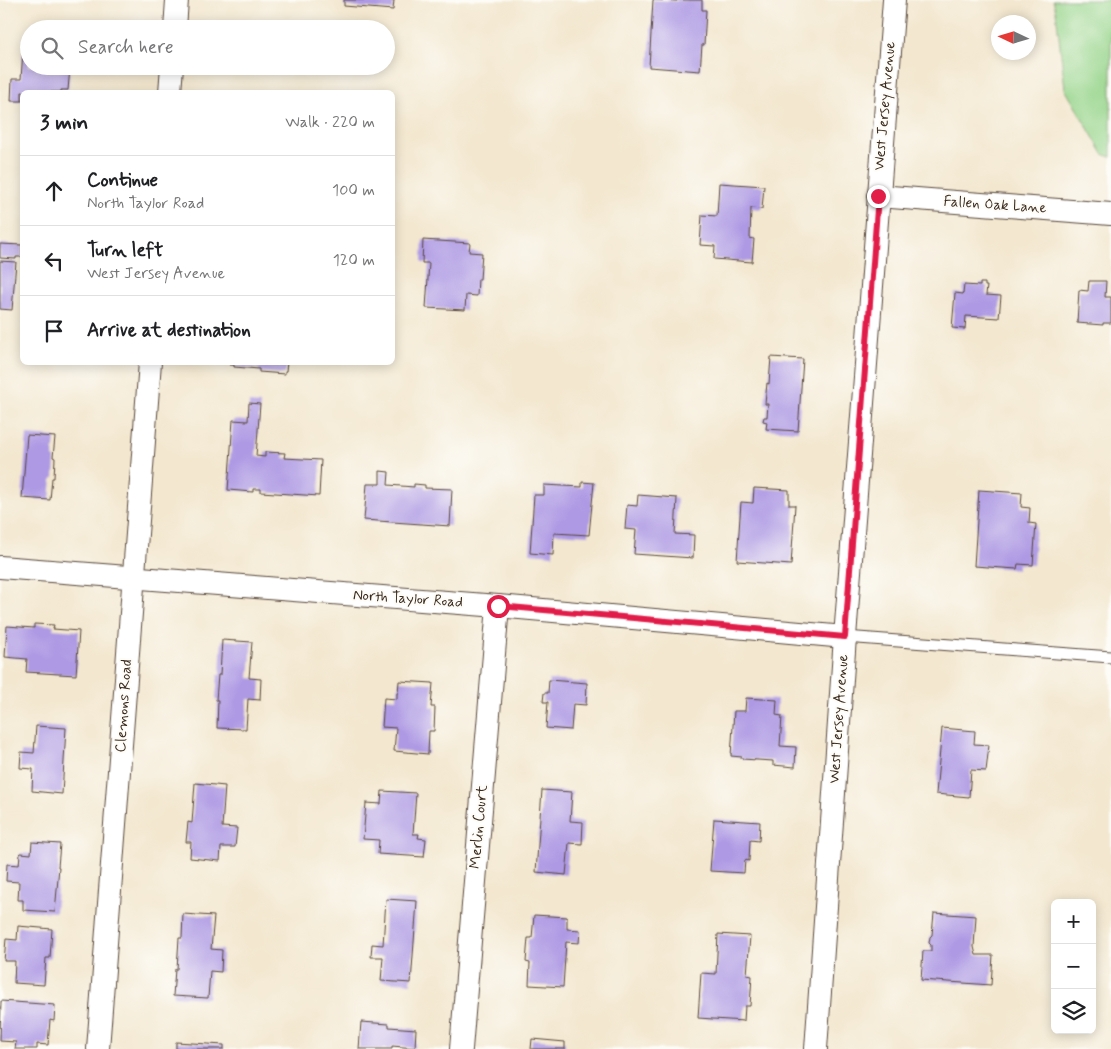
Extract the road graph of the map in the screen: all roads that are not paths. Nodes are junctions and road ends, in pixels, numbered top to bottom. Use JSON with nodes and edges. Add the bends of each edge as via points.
{"nodes":[{"id":1,"x":177,"y":0,"type":"edge"},
{"id":2,"x":894,"y":0,"type":"edge"},
{"id":3,"x":176,"y":20,"type":"edge"},
{"id":4,"x":171,"y":75,"type":"edge"},
{"id":5,"x":170,"y":90,"type":"edge"},
{"id":6,"x":878,"y":196,"type":"junction"},
{"id":7,"x":1111,"y":214,"type":"edge"},
{"id":8,"x":150,"y":365,"type":"edge"},
{"id":9,"x":0,"y":567,"type":"edge"},
{"id":10,"x":134,"y":578,"type":"junction"},
{"id":11,"x":498,"y":606,"type":"junction"},
{"id":12,"x":845,"y":637,"type":"junction"},
{"id":13,"x":1111,"y":658,"type":"edge"},
{"id":14,"x":98,"y":1049,"type":"edge"},
{"id":15,"x":460,"y":1049,"type":"edge"},
{"id":16,"x":816,"y":1049,"type":"edge"}],
"edges":[{"from":1,"to":3,"type":"street"},
{"from":2,"to":6,"type":"street","name":"West Jersey Avenue"},
{"from":4,"to":5,"type":"street"},
{"from":6,"to":7,"type":"street","name":"Fallen Oak Lane"},
{"from":6,"to":12,"type":"street","name":"West Jersey Avenue"},
{"from":8,"to":10,"type":"street","name":"Clemons Road"},
{"from":9,"to":10,"type":"street","name":"North Taylor Road"},
{"from":10,"to":11,"type":"street","name":"North Taylor Road"},
{"from":10,"to":14,"type":"street","name":"Clemons Road"},
{"from":11,"to":12,"type":"street","name":"North Taylor Road"},
{"from":11,"to":15,"type":"street","name":"Merlin Court"},
{"from":12,"to":13,"type":"lane"},
{"from":12,"to":16,"type":"street","name":"West Jersey Avenue"}]}
